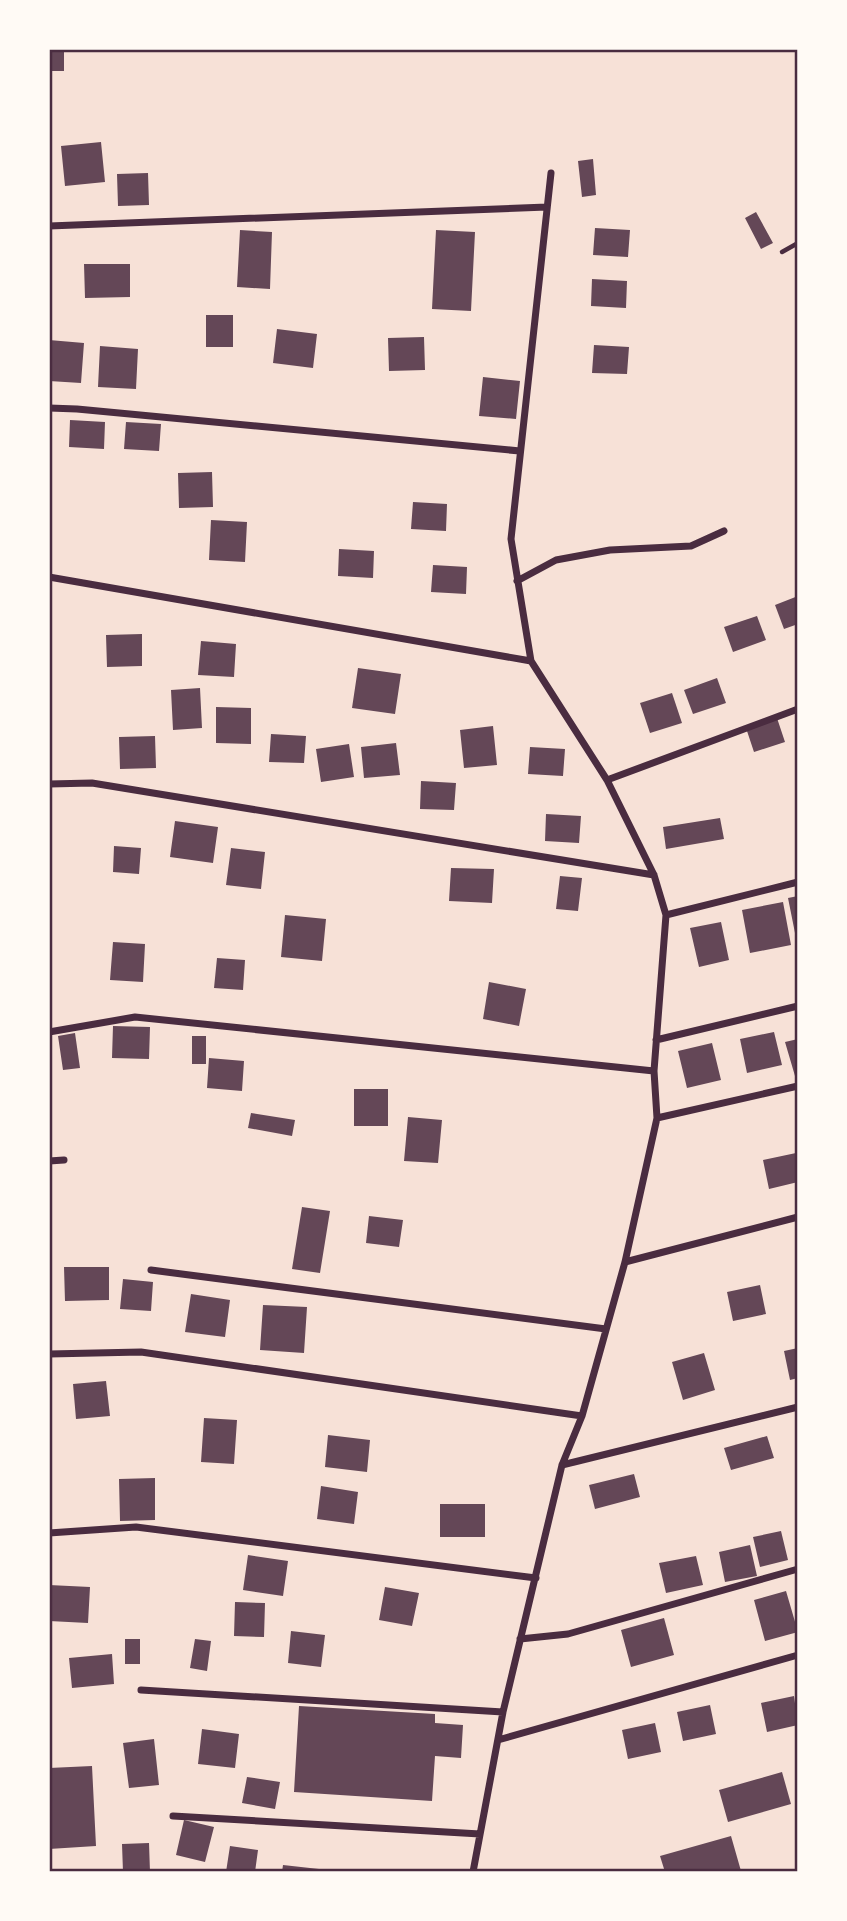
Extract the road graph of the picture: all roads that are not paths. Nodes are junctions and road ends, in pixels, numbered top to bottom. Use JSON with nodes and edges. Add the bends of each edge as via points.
{"nodes":[{"id":1,"x":551,"y":173,"type":"dead end"},
{"id":2,"x":547,"y":207,"type":"junction"},
{"id":3,"x":49,"y":226,"type":"edge"},
{"id":4,"x":798,"y":243,"type":"edge"},
{"id":5,"x":782,"y":252,"type":"dead end"},
{"id":6,"x":49,"y":408,"type":"edge"},
{"id":7,"x":520,"y":451,"type":"junction"},
{"id":8,"x":724,"y":531,"type":"dead end"},
{"id":9,"x":49,"y":577,"type":"edge"},
{"id":10,"x":517,"y":581,"type":"junction"},
{"id":11,"x":531,"y":661,"type":"junction"},
{"id":12,"x":798,"y":709,"type":"edge"},
{"id":13,"x":607,"y":780,"type":"junction"},
{"id":14,"x":49,"y":784,"type":"edge"},
{"id":15,"x":654,"y":876,"type":"junction"},
{"id":16,"x":798,"y":882,"type":"edge"},
{"id":17,"x":666,"y":915,"type":"junction"},
{"id":18,"x":798,"y":1006,"type":"edge"},
{"id":19,"x":49,"y":1032,"type":"edge"},
{"id":20,"x":656,"y":1040,"type":"junction"},
{"id":21,"x":654,"y":1071,"type":"junction"},
{"id":22,"x":798,"y":1086,"type":"edge"},
{"id":23,"x":657,"y":1118,"type":"junction"},
{"id":24,"x":64,"y":1160,"type":"dead end"},
{"id":25,"x":49,"y":1161,"type":"edge"},
{"id":26,"x":798,"y":1217,"type":"edge"},
{"id":27,"x":625,"y":1262,"type":"junction"},
{"id":28,"x":151,"y":1270,"type":"dead end"},
{"id":29,"x":606,"y":1329,"type":"junction"},
{"id":30,"x":49,"y":1354,"type":"edge"},
{"id":31,"x":798,"y":1407,"type":"edge"},
{"id":32,"x":582,"y":1416,"type":"junction"},
{"id":33,"x":562,"y":1465,"type":"junction"},
{"id":34,"x":49,"y":1533,"type":"edge"},
{"id":35,"x":798,"y":1569,"type":"edge"},
{"id":36,"x":536,"y":1578,"type":"junction"},
{"id":37,"x":520,"y":1639,"type":"junction"},
{"id":38,"x":798,"y":1655,"type":"edge"},
{"id":39,"x":141,"y":1690,"type":"dead end"},
{"id":40,"x":503,"y":1712,"type":"junction"},
{"id":41,"x":498,"y":1740,"type":"junction"},
{"id":42,"x":173,"y":1816,"type":"dead end"},
{"id":43,"x":480,"y":1834,"type":"junction"},
{"id":44,"x":473,"y":1872,"type":"edge"}],
"edges":[{"from":1,"to":2,"type":"street"},
{"from":2,"to":3,"type":"street"},
{"from":2,"to":7,"type":"street"},
{"from":4,"to":5,"type":"lane"},
{"from":6,"to":7,"type":"street"},
{"from":7,"to":10,"type":"street","via":[[510,539]]},
{"from":8,"to":10,"type":"street","via":[[691,546],[610,550],[556,561]]},
{"from":9,"to":11,"type":"street"},
{"from":10,"to":11,"type":"street"},
{"from":11,"to":13,"type":"street"},
{"from":12,"to":13,"type":"street"},
{"from":13,"to":15,"type":"street"},
{"from":14,"to":15,"type":"street","via":[[92,783]]},
{"from":15,"to":17,"type":"street"},
{"from":16,"to":17,"type":"street"},
{"from":17,"to":20,"type":"street"},
{"from":18,"to":20,"type":"street"},
{"from":19,"to":21,"type":"street","via":[[135,1017]]},
{"from":20,"to":21,"type":"street"},
{"from":21,"to":23,"type":"street"},
{"from":22,"to":23,"type":"street"},
{"from":23,"to":27,"type":"street"},
{"from":24,"to":25,"type":"street"},
{"from":26,"to":27,"type":"street"},
{"from":27,"to":29,"type":"street"},
{"from":28,"to":29,"type":"street"},
{"from":29,"to":32,"type":"street"},
{"from":30,"to":32,"type":"street","via":[[141,1352]]},
{"from":31,"to":33,"type":"street"},
{"from":32,"to":33,"type":"street"},
{"from":33,"to":36,"type":"street"},
{"from":34,"to":36,"type":"street","via":[[136,1527]]},
{"from":35,"to":37,"type":"street","via":[[568,1634]]},
{"from":36,"to":37,"type":"street"},
{"from":37,"to":40,"type":"street"},
{"from":38,"to":41,"type":"street"},
{"from":39,"to":40,"type":"street"},
{"from":40,"to":41,"type":"street"},
{"from":41,"to":43,"type":"street"},
{"from":42,"to":43,"type":"street"},
{"from":43,"to":44,"type":"street"}]}
